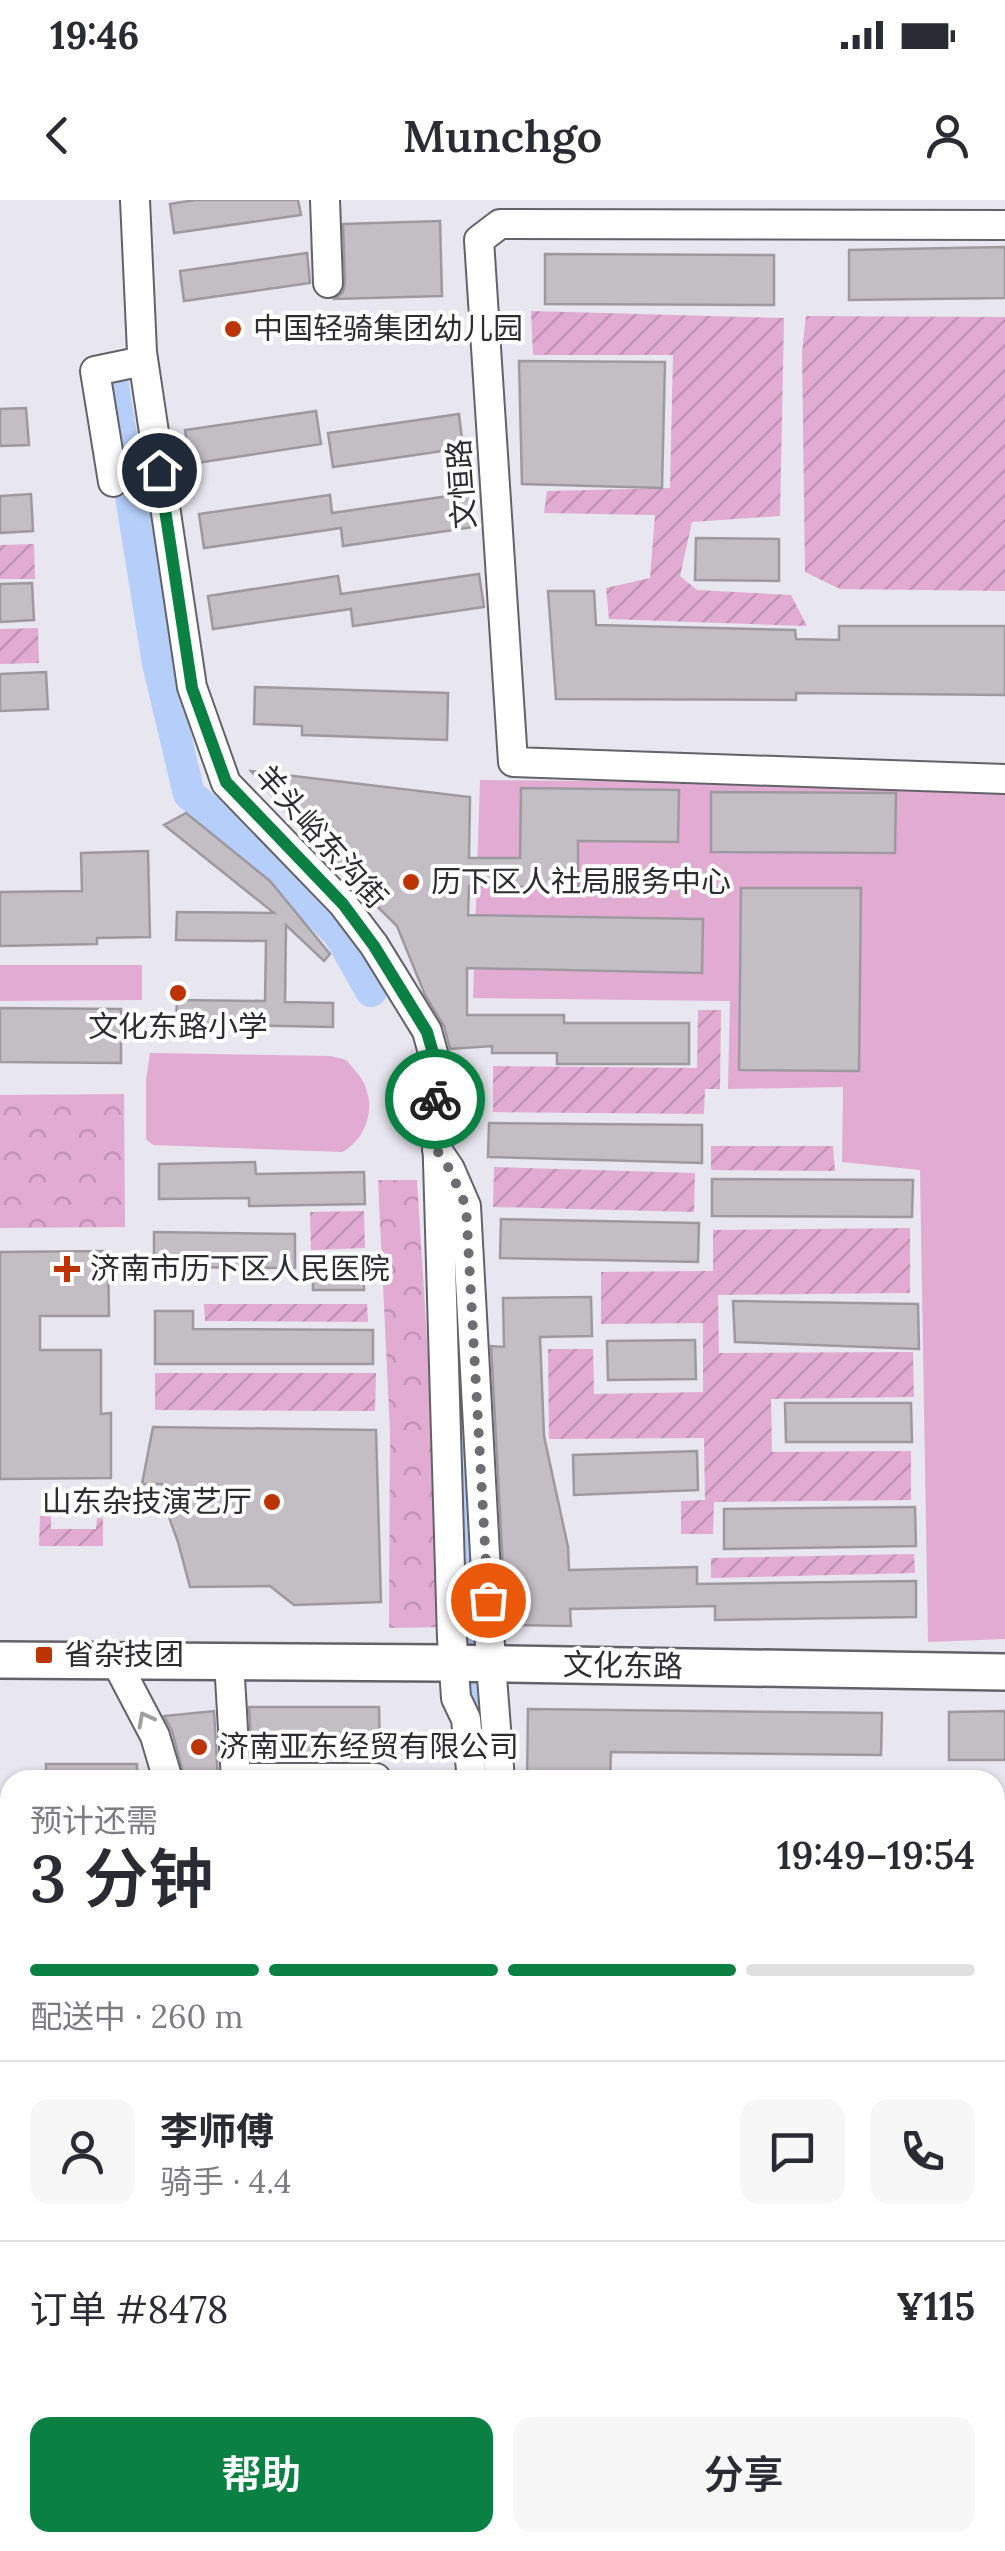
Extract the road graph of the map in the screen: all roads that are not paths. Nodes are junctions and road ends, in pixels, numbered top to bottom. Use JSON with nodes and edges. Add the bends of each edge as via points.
{"nodes":[{"id":1,"x":135,"y":200,"type":"edge"},
{"id":2,"x":324,"y":200,"type":"edge"},
{"id":3,"x":1005,"y":224,"type":"edge"},
{"id":4,"x":328,"y":283,"type":"dead end"},
{"id":5,"x":143,"y":361,"type":"junction"},
{"id":6,"x":113,"y":482,"type":"dead end"},
{"id":7,"x":1005,"y":779,"type":"edge"},
{"id":8,"x":436,"y":1149,"type":"junction"},
{"id":9,"x":0,"y":1660,"type":"edge"},
{"id":10,"x":115,"y":1660,"type":"junction"},
{"id":11,"x":229,"y":1661,"type":"junction"},
{"id":12,"x":454,"y":1663,"type":"junction"},
{"id":13,"x":491,"y":1664,"type":"junction"},
{"id":14,"x":1005,"y":1672,"type":"edge"},
{"id":15,"x":165,"y":1770,"type":"edge"},
{"id":16,"x":235,"y":1770,"type":"edge"},
{"id":17,"x":470,"y":1770,"type":"edge"},
{"id":18,"x":499,"y":1770,"type":"edge"}],
"edges":[{"from":1,"to":5,"type":"street","name":"羊头峪东沟街"},
{"from":2,"to":4,"type":"street"},
{"from":3,"to":7,"type":"street","name":"文恒路","via":[[500,224],[479,240],[513,762]]},
{"from":5,"to":6,"type":"street","via":[[95,371]]},
{"from":5,"to":8,"type":"street","name":"羊头峪东沟街","via":[[192,688],[226,782],[343,904],[427,1032],[435,1060]]},
{"from":8,"to":12,"type":"street","name":"羊头峪东沟街"},
{"from":8,"to":13,"type":"street","name":"羊头峪东沟街","via":[[466,1206]]},
{"from":9,"to":10,"type":"main road","name":"文化东路"},
{"from":10,"to":11,"type":"main road","name":"文化东路"},
{"from":15,"to":10,"type":"street","one_way":true},
{"from":11,"to":12,"type":"main road","name":"文化东路"},
{"from":11,"to":16,"type":"street"},
{"from":12,"to":13,"type":"main road","name":"文化东路"},
{"from":12,"to":17,"type":"street","name":"羊头峪东沟街"},
{"from":13,"to":14,"type":"main road","name":"文化东路"},
{"from":13,"to":18,"type":"street","name":"羊头峪东沟街"}]}
